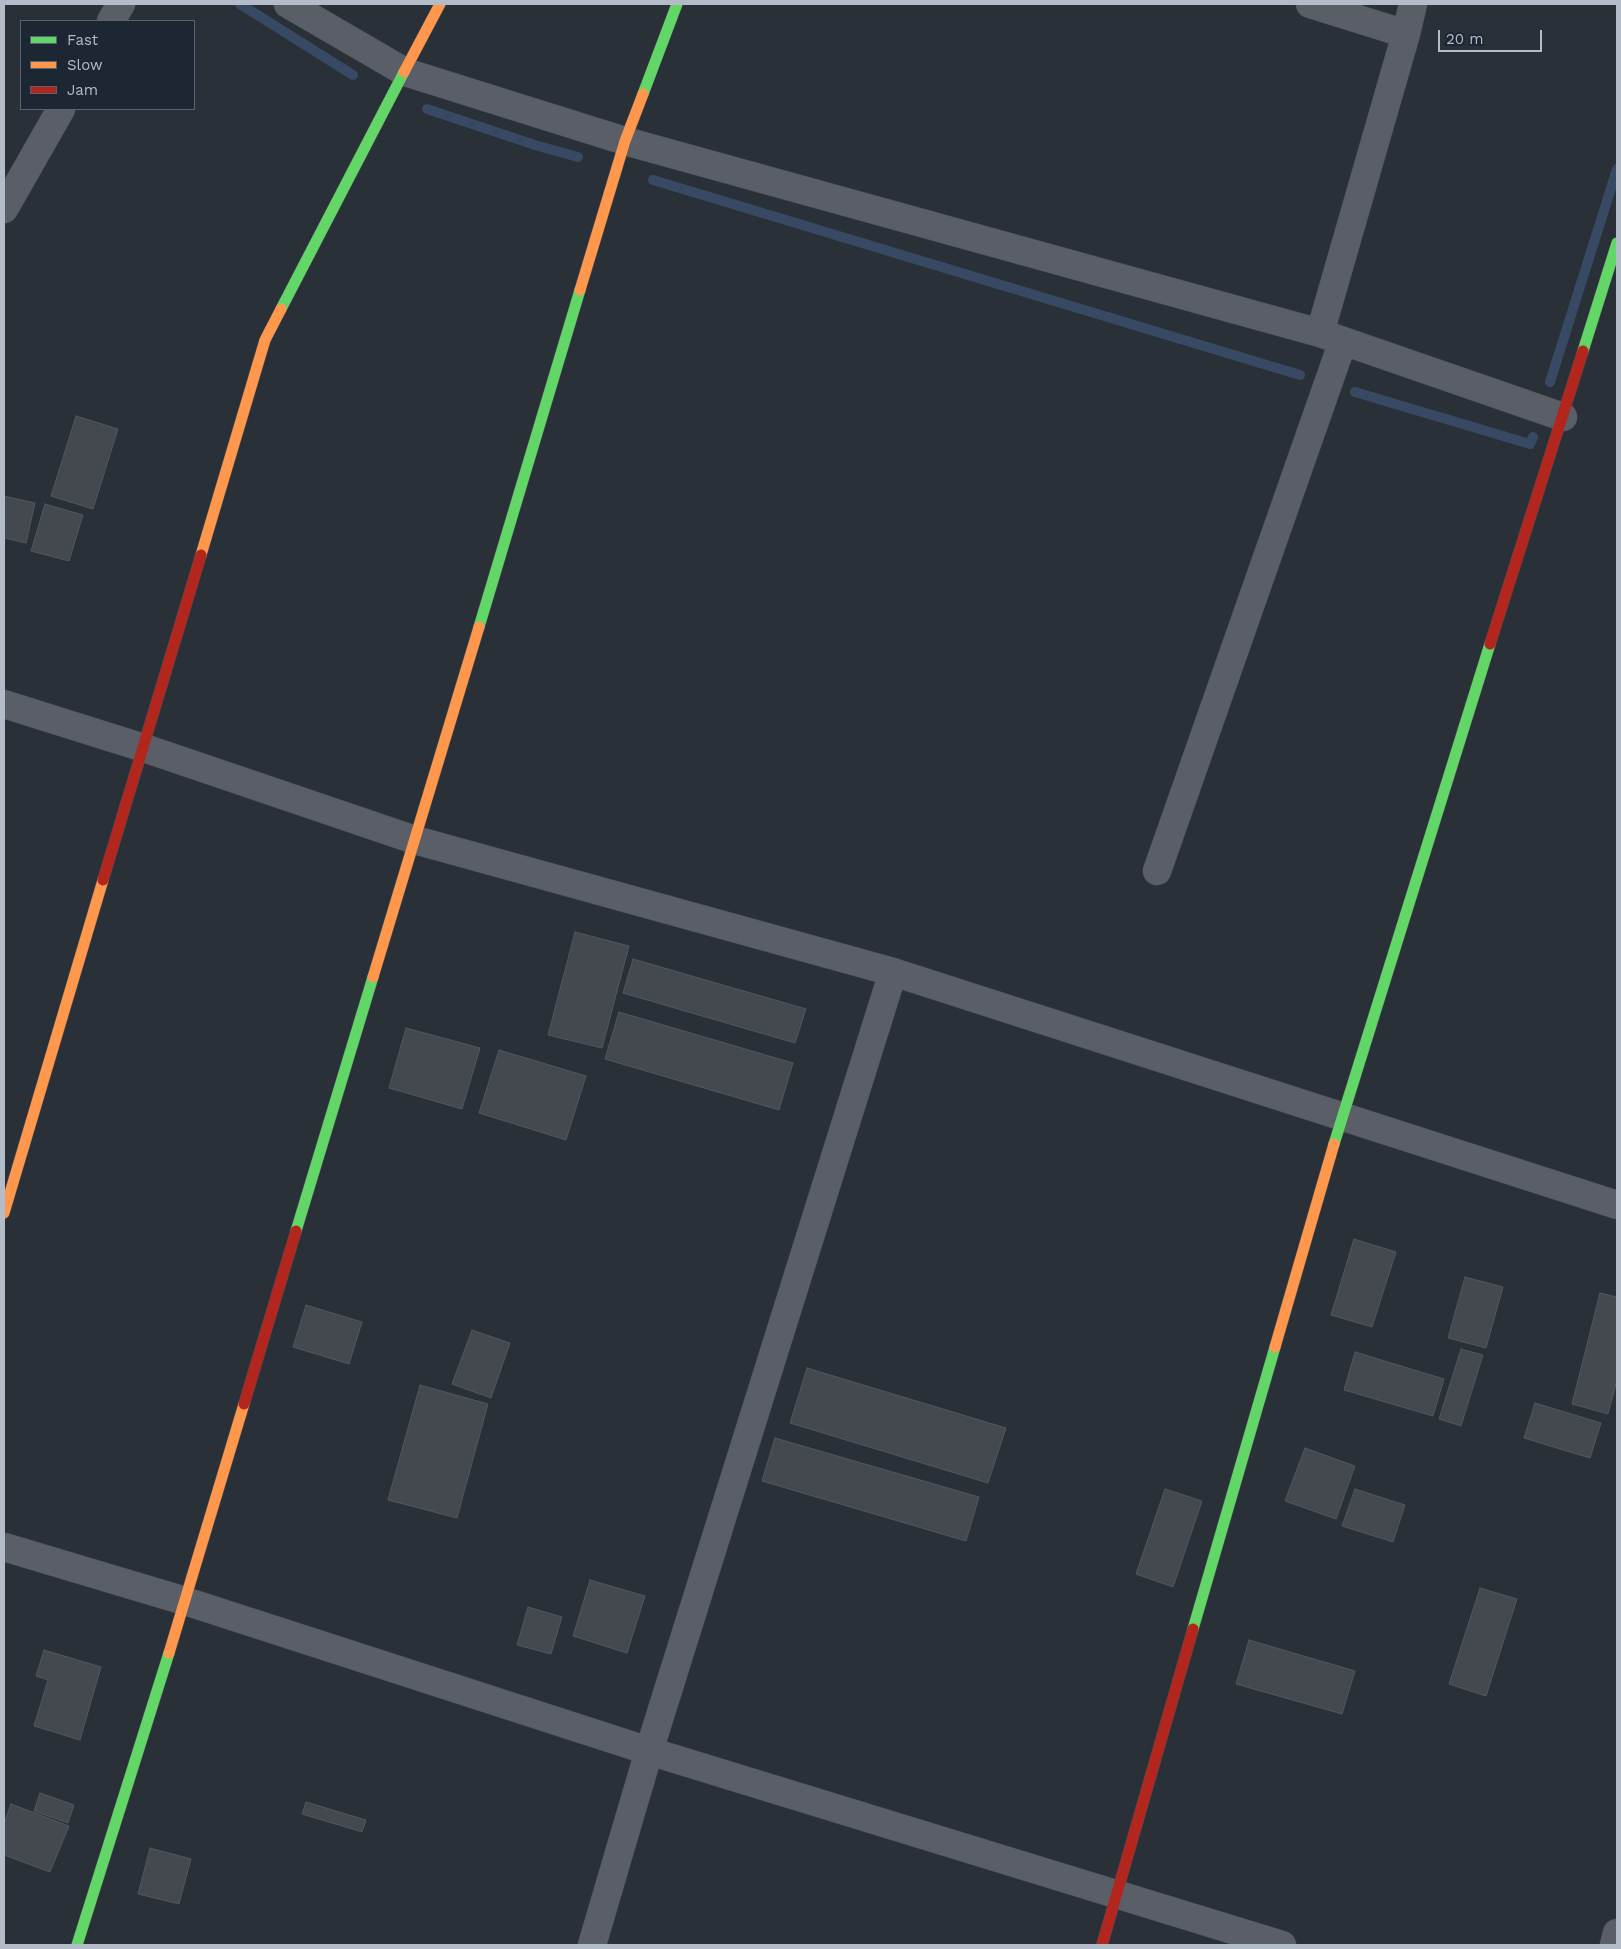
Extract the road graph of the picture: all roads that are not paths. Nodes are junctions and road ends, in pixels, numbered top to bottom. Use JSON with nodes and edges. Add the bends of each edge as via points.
{"nodes":[{"id":1,"x":121,"y":4,"type":"edge"},
{"id":2,"x":288,"y":4,"type":"edge"},
{"id":3,"x":440,"y":4,"type":"edge"},
{"id":4,"x":676,"y":4,"type":"edge"},
{"id":5,"x":1310,"y":4,"type":"edge"},
{"id":6,"x":1413,"y":4,"type":"edge"},
{"id":7,"x":112,"y":20,"type":"edge"},
{"id":8,"x":1406,"y":34,"type":"junction"},
{"id":9,"x":405,"y":72,"type":"junction"},
{"id":10,"x":60,"y":110,"type":"edge"},
{"id":11,"x":624,"y":141,"type":"junction"},
{"id":12,"x":4,"y":209,"type":"edge"},
{"id":13,"x":1617,"y":243,"type":"edge"},
{"id":14,"x":1331,"y":337,"type":"junction"},
{"id":15,"x":1564,"y":417,"type":"junction"},
{"id":16,"x":4,"y":704,"type":"edge"},
{"id":17,"x":144,"y":748,"type":"junction"},
{"id":18,"x":415,"y":840,"type":"junction"},
{"id":19,"x":1157,"y":871,"type":"dead end"},
{"id":20,"x":893,"y":972,"type":"junction"},
{"id":21,"x":1342,"y":1116,"type":"junction"},
{"id":22,"x":1617,"y":1205,"type":"edge"},
{"id":23,"x":4,"y":1213,"type":"edge"},
{"id":24,"x":4,"y":1547,"type":"edge"},
{"id":25,"x":185,"y":1601,"type":"junction"},
{"id":26,"x":649,"y":1751,"type":"junction"},
{"id":27,"x":1118,"y":1895,"type":"junction"},
{"id":28,"x":1617,"y":1933,"type":"edge"},
{"id":29,"x":77,"y":1945,"type":"edge"},
{"id":30,"x":592,"y":1945,"type":"edge"},
{"id":31,"x":1102,"y":1945,"type":"edge"},
{"id":32,"x":1282,"y":1945,"type":"edge"},
{"id":33,"x":1614,"y":1945,"type":"edge"}],
"edges":[{"from":1,"to":7,"type":"street"},
{"from":2,"to":9,"type":"street"},
{"from":3,"to":9,"type":"street"},
{"from":4,"to":11,"type":"street"},
{"from":5,"to":8,"type":"street"},
{"from":6,"to":8,"type":"street"},
{"from":8,"to":14,"type":"street"},
{"from":9,"to":11,"type":"street"},
{"from":9,"to":17,"type":"street","via":[[265,340]]},
{"from":10,"to":12,"type":"street"},
{"from":11,"to":14,"type":"street"},
{"from":11,"to":18,"type":"street"},
{"from":13,"to":15,"type":"street"},
{"from":14,"to":15,"type":"street"},
{"from":14,"to":19,"type":"street"},
{"from":15,"to":21,"type":"street"},
{"from":16,"to":17,"type":"street"},
{"from":17,"to":18,"type":"street"},
{"from":17,"to":23,"type":"street"},
{"from":18,"to":20,"type":"street"},
{"from":18,"to":25,"type":"street"},
{"from":20,"to":21,"type":"street"},
{"from":20,"to":26,"type":"street"},
{"from":21,"to":22,"type":"street"},
{"from":21,"to":27,"type":"street"},
{"from":24,"to":25,"type":"street"},
{"from":25,"to":26,"type":"street"},
{"from":25,"to":29,"type":"street"},
{"from":26,"to":27,"type":"street"},
{"from":26,"to":30,"type":"street"},
{"from":27,"to":31,"type":"street"},
{"from":27,"to":32,"type":"street"},
{"from":28,"to":33,"type":"street"}]}
